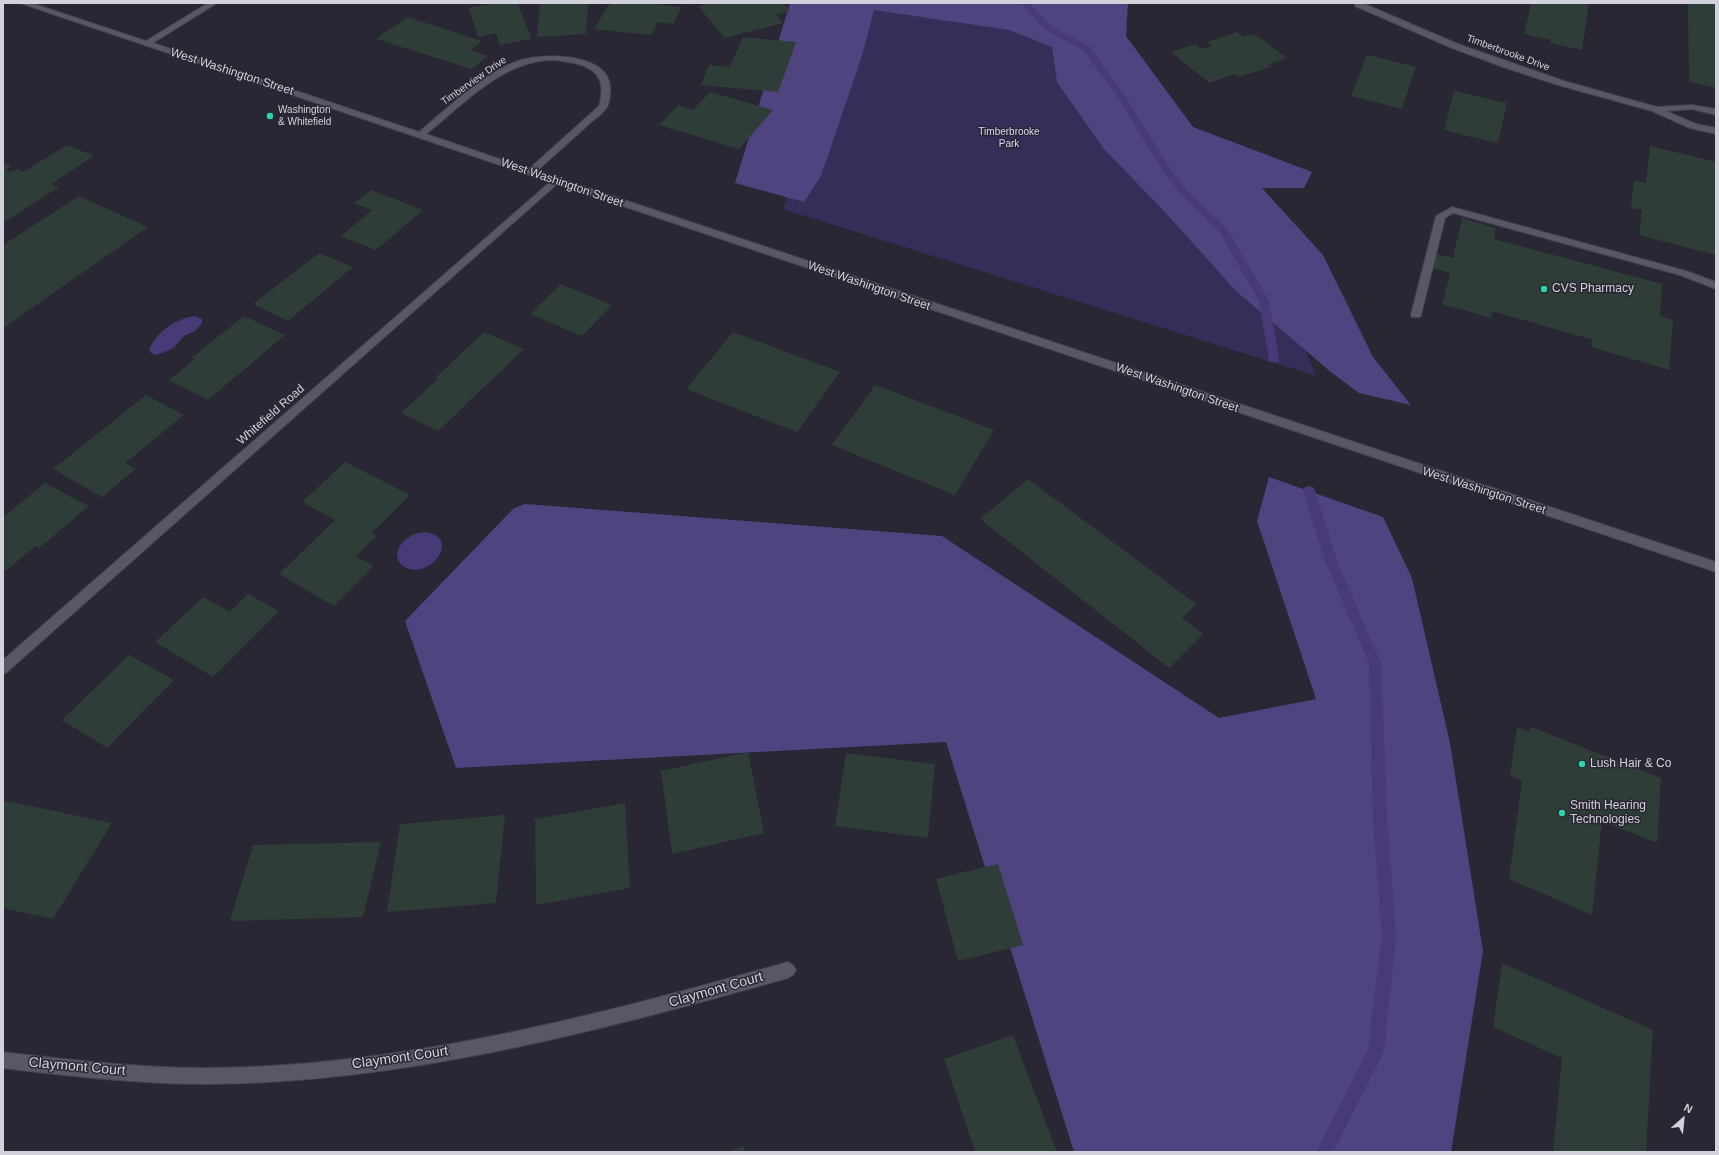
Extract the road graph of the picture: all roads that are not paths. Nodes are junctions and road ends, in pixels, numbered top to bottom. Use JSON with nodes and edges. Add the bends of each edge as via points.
{"nodes":[{"id":1,"x":24,"y":3,"type":"edge"},
{"id":2,"x":213,"y":3,"type":"edge"},
{"id":3,"x":1358,"y":4,"type":"edge"},
{"id":4,"x":146,"y":44,"type":"junction"},
{"id":5,"x":1655,"y":109,"type":"junction"},
{"id":6,"x":1716,"y":112,"type":"edge"},
{"id":7,"x":1716,"y":131,"type":"edge"},
{"id":8,"x":420,"y":135,"type":"junction"},
{"id":9,"x":531,"y":172,"type":"junction"},
{"id":10,"x":556,"y":181,"type":"junction"},
{"id":11,"x":1716,"y":286,"type":"edge"},
{"id":12,"x":1416,"y":315,"type":"dead end"},
{"id":13,"x":1716,"y":567,"type":"edge"},
{"id":14,"x":3,"y":668,"type":"edge"},
{"id":15,"x":788,"y":970,"type":"dead end"},
{"id":16,"x":3,"y":1060,"type":"edge"}],
"edges":[{"from":1,"to":4,"type":"street","name":"West Washington Street"},
{"from":2,"to":4,"type":"street"},
{"from":3,"to":5,"type":"street","name":"Timberbrooke Drive","via":[[1506,65]]},
{"from":4,"to":8,"type":"street","name":"West Washington Street"},
{"from":5,"to":6,"type":"street","name":"Timberbrooke Drive","via":[[1692,107]]},
{"from":5,"to":7,"type":"street","name":"Timberbrooke Drive","via":[[1693,126]]},
{"from":8,"to":9,"type":"street","name":"West Washington Street"},
{"from":8,"to":9,"type":"street","name":"Timberview Drive","via":[[499,75],[527,60],[553,58],[580,61],[599,71],[607,81],[603,107]]},
{"from":9,"to":10,"type":"street","name":"West Washington Street"},
{"from":10,"to":13,"type":"street","name":"West Washington Street"},
{"from":10,"to":14,"type":"street","name":"Whitefield Road"},
{"from":11,"to":12,"type":"street","via":[[1683,273],[1452,210],[1441,216]]},
{"from":15,"to":16,"type":"street","name":"Claymont Court","via":[[663,1005],[548,1032],[400,1061],[288,1072],[206,1076],[89,1070]]}]}
